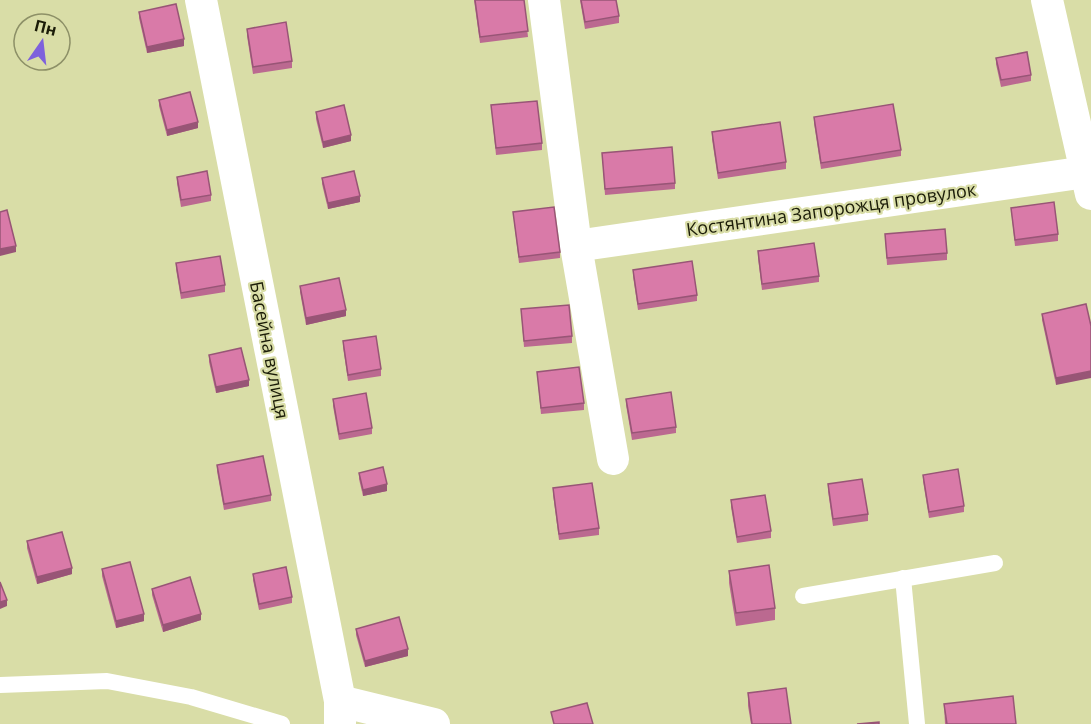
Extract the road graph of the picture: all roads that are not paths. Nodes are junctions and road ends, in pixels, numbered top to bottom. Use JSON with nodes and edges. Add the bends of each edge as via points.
{"nodes":[{"id":1,"x":201,"y":0,"type":"edge"},
{"id":2,"x":544,"y":0,"type":"edge"},
{"id":3,"x":1047,"y":0,"type":"edge"},
{"id":4,"x":1088,"y":183,"type":"edge"},
{"id":5,"x":576,"y":246,"type":"junction"},
{"id":6,"x":613,"y":459,"type":"dead end"},
{"id":7,"x":995,"y":563,"type":"dead end"},
{"id":8,"x":903,"y":578,"type":"junction"},
{"id":9,"x":803,"y":596,"type":"dead end"},
{"id":10,"x":0,"y":685,"type":"edge"},
{"id":11,"x":340,"y":712,"type":"edge"},
{"id":12,"x":282,"y":724,"type":"edge"},
{"id":13,"x":434,"y":724,"type":"edge"},
{"id":14,"x":917,"y":724,"type":"edge"}],
"edges":[{"from":1,"to":11,"type":"street","name":"Басейна вулиця"},
{"from":2,"to":5,"type":"street"},
{"from":3,"to":4,"type":"street","name":"Костянтина Запорожця провулок"},
{"from":4,"to":5,"type":"street","name":"Костянтина Запорожця провулок"},
{"from":5,"to":6,"type":"street"},
{"from":7,"to":8,"type":"lane"},
{"from":8,"to":9,"type":"lane"},
{"from":8,"to":14,"type":"lane"},
{"from":10,"to":12,"type":"lane","via":[[107,681],[191,697]]},
{"from":11,"to":13,"type":"street"}]}
